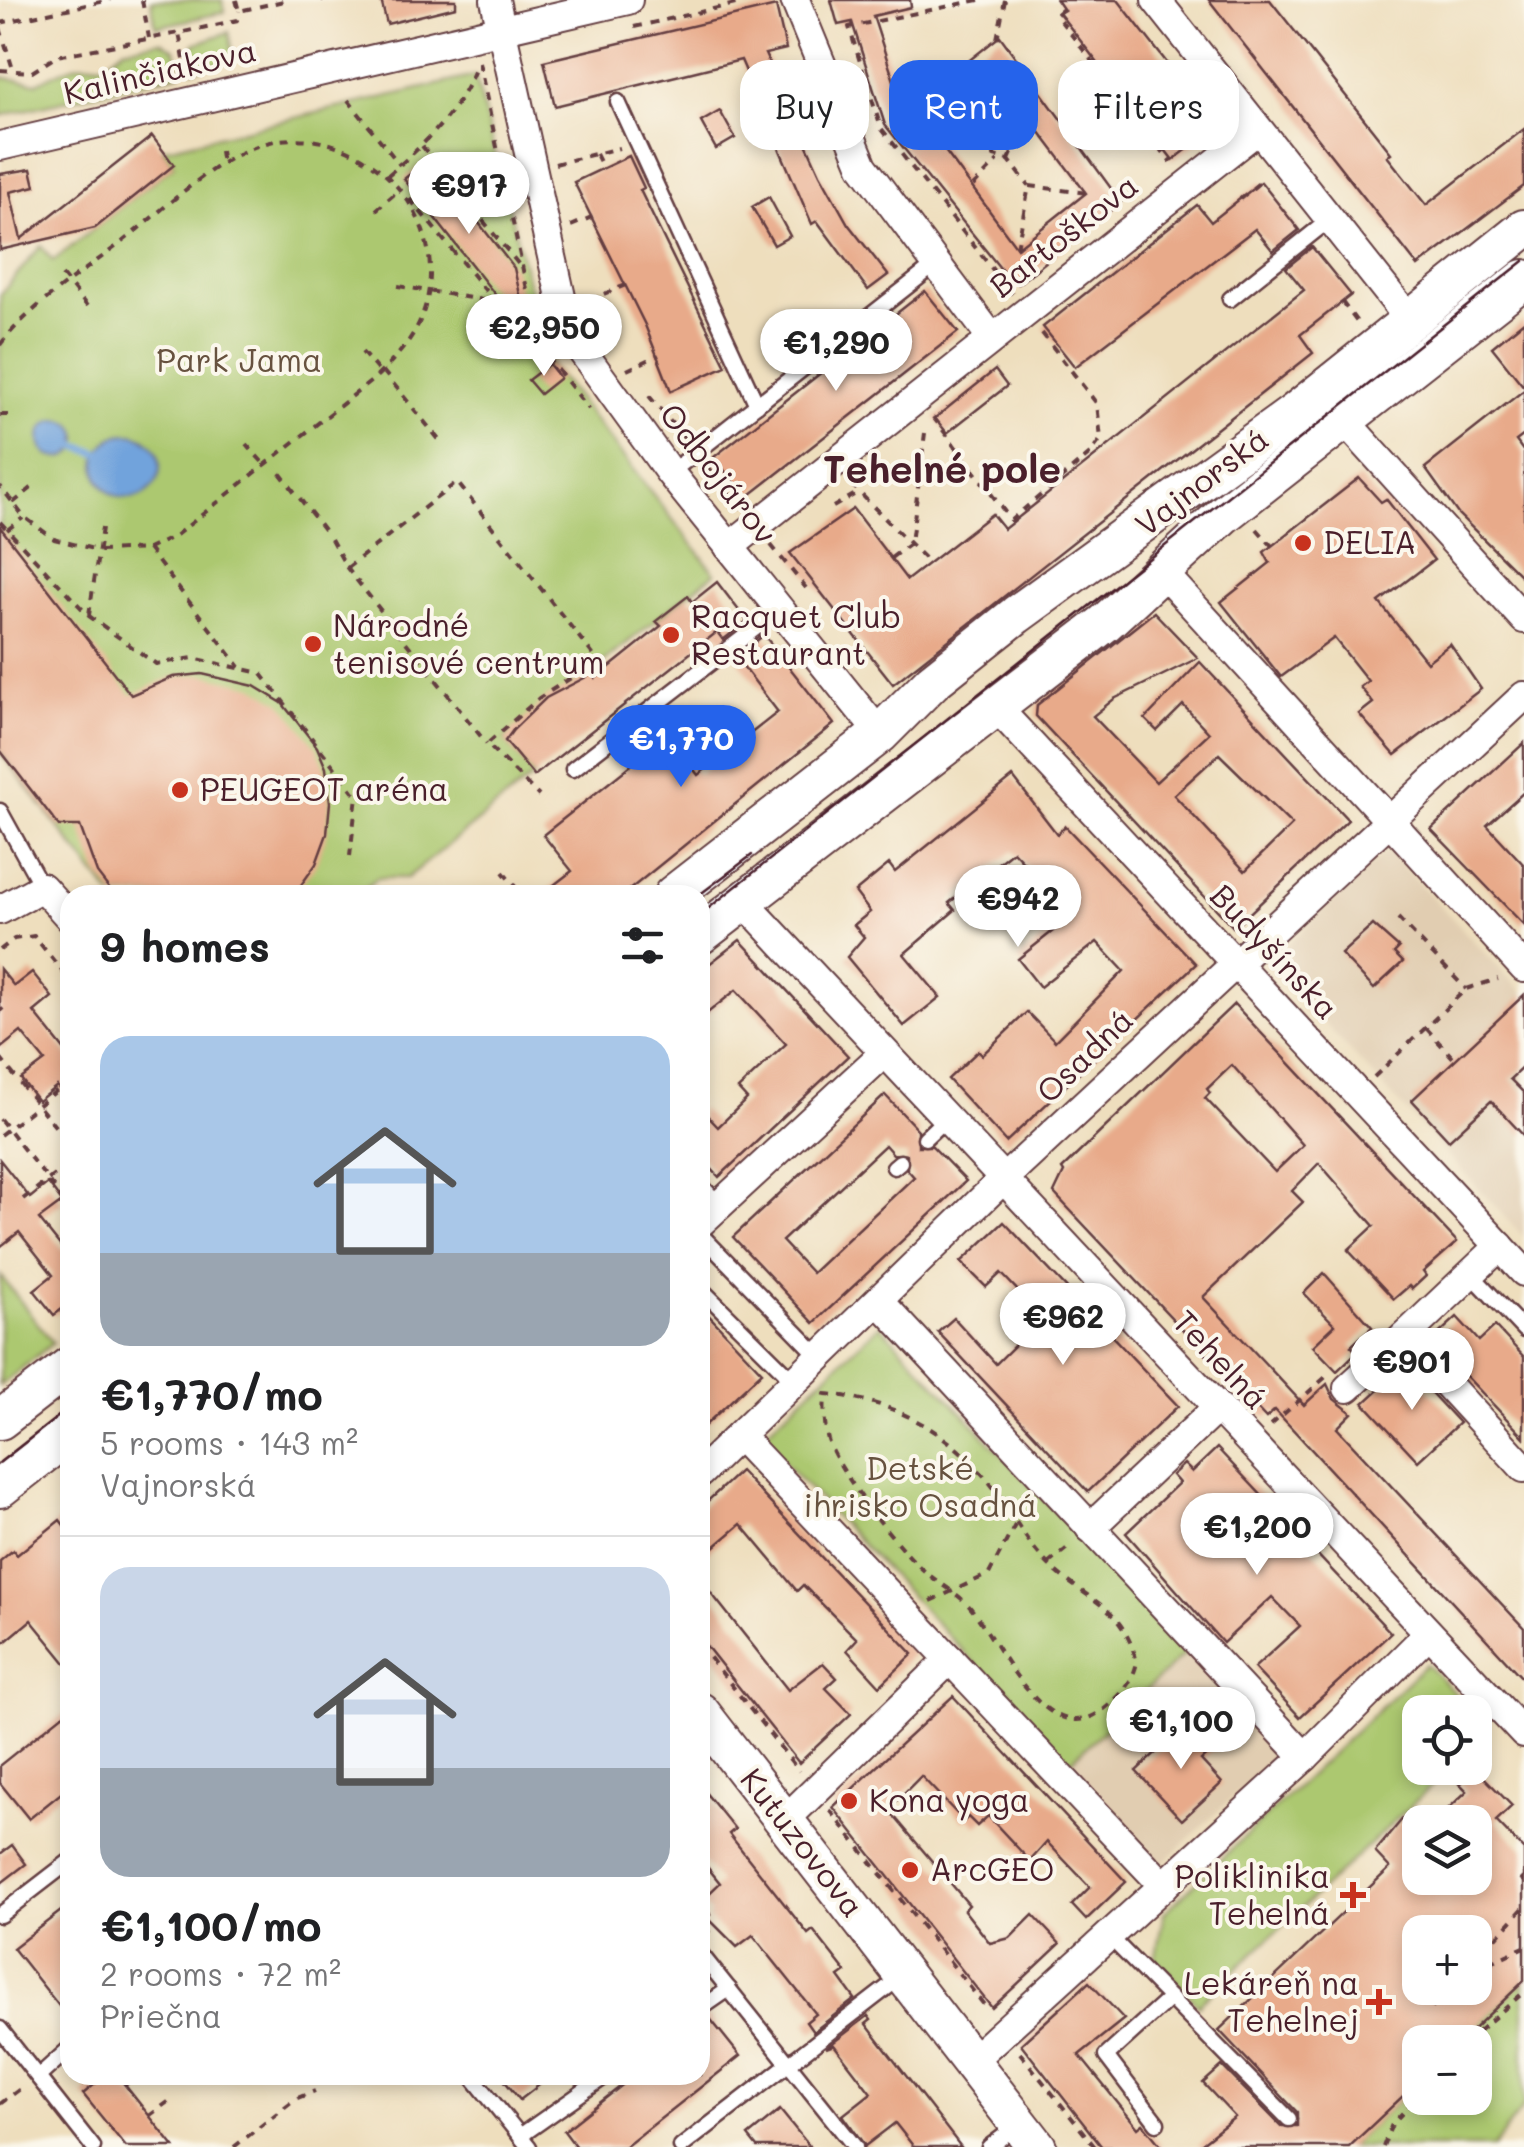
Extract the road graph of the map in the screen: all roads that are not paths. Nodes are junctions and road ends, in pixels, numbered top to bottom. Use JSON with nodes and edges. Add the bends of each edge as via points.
{"nodes":[{"id":1,"x":494,"y":0,"type":"edge"},
{"id":2,"x":628,"y":0,"type":"edge"},
{"id":3,"x":795,"y":0,"type":"edge"},
{"id":4,"x":1156,"y":0,"type":"edge"},
{"id":5,"x":501,"y":29,"type":"junction"},
{"id":6,"x":618,"y":102,"type":"dead end"},
{"id":7,"x":1256,"y":131,"type":"junction"},
{"id":8,"x":0,"y":146,"type":"edge"},
{"id":9,"x":1329,"y":220,"type":"junction"},
{"id":10,"x":1524,"y":229,"type":"edge"},
{"id":11,"x":936,"y":264,"type":"junction"},
{"id":12,"x":1524,"y":279,"type":"edge"},
{"id":13,"x":1230,"y":299,"type":"dead end"},
{"id":14,"x":1410,"y":320,"type":"junction"},
{"id":15,"x":986,"y":330,"type":"junction"},
{"id":16,"x":757,"y":405,"type":"junction"},
{"id":17,"x":1344,"y":420,"type":"junction"},
{"id":18,"x":670,"y":473,"type":"junction"},
{"id":19,"x":729,"y":547,"type":"junction"},
{"id":20,"x":1164,"y":572,"type":"junction"},
{"id":21,"x":779,"y":610,"type":"junction"},
{"id":22,"x":1524,"y":619,"type":"edge"},
{"id":23,"x":1524,"y":696,"type":"edge"},
{"id":24,"x":983,"y":718,"type":"junction"},
{"id":25,"x":880,"y":734,"type":"junction"},
{"id":26,"x":573,"y":769,"type":"dead end"},
{"id":27,"x":883,"y":796,"type":"junction"},
{"id":28,"x":0,"y":810,"type":"edge"},
{"id":29,"x":1388,"y":821,"type":"junction"},
{"id":30,"x":686,"y":885,"type":"edge"},
{"id":31,"x":42,"y":887,"type":"junction"},
{"id":32,"x":744,"y":901,"type":"junction"},
{"id":33,"x":60,"y":907,"type":"edge"},
{"id":34,"x":0,"y":910,"type":"edge"},
{"id":35,"x":710,"y":927,"type":"edge"},
{"id":36,"x":1236,"y":962,"type":"junction"},
{"id":37,"x":1516,"y":972,"type":"edge"},
{"id":38,"x":884,"y":1053,"type":"junction"},
{"id":39,"x":1003,"y":1181,"type":"junction"},
{"id":40,"x":710,"y":1201,"type":"edge"},
{"id":41,"x":710,"y":1244,"type":"edge"},
{"id":42,"x":1500,"y":1246,"type":"junction"},
{"id":43,"x":1524,"y":1272,"type":"edge"},
{"id":44,"x":1471,"y":1274,"type":"junction"},
{"id":45,"x":710,"y":1298,"type":"edge"},
{"id":46,"x":880,"y":1302,"type":"junction"},
{"id":47,"x":1524,"y":1330,"type":"edge"},
{"id":48,"x":1404,"y":1337,"type":"junction"},
{"id":49,"x":821,"y":1358,"type":"junction"},
{"id":50,"x":60,"y":1374,"type":"edge"},
{"id":51,"x":795,"y":1382,"type":"junction"},
{"id":52,"x":1348,"y":1388,"type":"road end"},
{"id":53,"x":1216,"y":1409,"type":"junction"},
{"id":54,"x":0,"y":1420,"type":"edge"},
{"id":55,"x":739,"y":1436,"type":"junction"},
{"id":56,"x":60,"y":1440,"type":"edge"},
{"id":57,"x":710,"y":1464,"type":"edge"},
{"id":58,"x":1524,"y":1468,"type":"edge"},
{"id":59,"x":0,"y":1488,"type":"edge"},
{"id":60,"x":1084,"y":1533,"type":"junction"},
{"id":61,"x":1428,"y":1634,"type":"junction"},
{"id":62,"x":950,"y":1659,"type":"junction"},
{"id":63,"x":1520,"y":1722,"type":"edge"},
{"id":64,"x":710,"y":1724,"type":"edge"},
{"id":65,"x":1306,"y":1757,"type":"junction"},
{"id":66,"x":786,"y":1819,"type":"junction"},
{"id":67,"x":60,"y":1869,"type":"edge"},
{"id":68,"x":1164,"y":1886,"type":"junction"},
{"id":69,"x":0,"y":1916,"type":"edge"},
{"id":70,"x":1108,"y":1934,"type":"junction"},
{"id":71,"x":710,"y":1965,"type":"edge"},
{"id":72,"x":904,"y":1975,"type":"junction"},
{"id":73,"x":729,"y":1989,"type":"junction"},
{"id":74,"x":1170,"y":1998,"type":"junction"},
{"id":75,"x":710,"y":2002,"type":"edge"},
{"id":76,"x":0,"y":2029,"type":"edge"},
{"id":77,"x":60,"y":2057,"type":"edge"},
{"id":78,"x":788,"y":2062,"type":"junction"},
{"id":79,"x":970,"y":2062,"type":"junction"},
{"id":80,"x":38,"y":2077,"type":"junction"},
{"id":81,"x":479,"y":2085,"type":"edge"},
{"id":82,"x":594,"y":2085,"type":"edge"},
{"id":83,"x":1289,"y":2119,"type":"dead end"},
{"id":84,"x":1157,"y":2122,"type":"dead end"},
{"id":85,"x":1015,"y":2139,"type":"edge"},
{"id":86,"x":525,"y":2141,"type":"edge"},
{"id":87,"x":93,"y":2147,"type":"edge"},
{"id":88,"x":680,"y":2147,"type":"edge"},
{"id":89,"x":855,"y":2147,"type":"edge"}],
"edges":[{"from":1,"to":5,"type":"street","name":"Odbojárov"},
{"from":2,"to":5,"type":"street","name":"Kalinčiakova"},
{"from":3,"to":11,"type":"street","via":[[863,166]]},
{"from":4,"to":7,"type":"street"},
{"from":5,"to":8,"type":"street","name":"Kalinčiakova"},
{"from":5,"to":18,"type":"street","name":"Odbojárov","via":[[569,333]]},
{"from":6,"to":16,"type":"lane"},
{"from":7,"to":9,"type":"street"},
{"from":7,"to":15,"type":"street","name":"Bartoškova"},
{"from":9,"to":13,"type":"lane"},
{"from":9,"to":14,"type":"street"},
{"from":10,"to":14,"type":"main road","name":"Vajnorská"},
{"from":11,"to":15,"type":"street"},
{"from":11,"to":16,"type":"lane"},
{"from":12,"to":17,"type":"main road","name":"Vajnorská"},
{"from":14,"to":25,"type":"main road","name":"Vajnorská","via":[[1293,414],[1016,615]]},
{"from":15,"to":19,"type":"street","name":"Bartoškova"},
{"from":16,"to":18,"type":"lane"},
{"from":17,"to":20,"type":"main road","name":"Vajnorská","via":[[1223,515]]},
{"from":17,"to":22,"type":"street"},
{"from":18,"to":19,"type":"street","name":"Odbojárov"},
{"from":19,"to":21,"type":"street","name":"Odbojárov"},
{"from":20,"to":24,"type":"main road","name":"Vajnorská"},
{"from":20,"to":29,"type":"street"},
{"from":21,"to":25,"type":"street","name":"Odbojárov"},
{"from":21,"to":26,"type":"lane"},
{"from":23,"to":29,"type":"street","name":"Osadná"},
{"from":24,"to":25,"type":"main road","name":"Vajnorská","via":[[936,744]]},
{"from":24,"to":27,"type":"main road","name":"Vajnorská"},
{"from":24,"to":36,"type":"street","name":"Budyšínska"},
{"from":25,"to":27,"type":"main road","via":[[888,766]]},
{"from":25,"to":30,"type":"main road","name":"Vajnorská"},
{"from":27,"to":32,"type":"main road","name":"Vajnorská"},
{"from":28,"to":31,"type":"lane"},
{"from":29,"to":36,"type":"street","name":"Osadná"},
{"from":29,"to":37,"type":"street"},
{"from":31,"to":33,"type":"street"},
{"from":31,"to":34,"type":"street"},
{"from":32,"to":35,"type":"main road","name":"Vajnorská"},
{"from":32,"to":38,"type":"street","name":"Tehelná"},
{"from":36,"to":39,"type":"street","name":"Osadná"},
{"from":36,"to":42,"type":"street","name":"Budyšínska"},
{"from":38,"to":39,"type":"street","name":"Tehelná","via":[[935,1129]]},
{"from":38,"to":40,"type":"street"},
{"from":39,"to":46,"type":"street","name":"Osadná"},
{"from":39,"to":53,"type":"street","name":"Tehelná"},
{"from":41,"to":49,"type":"lane"},
{"from":42,"to":43,"type":"street","name":"Budyšínska"},
{"from":42,"to":44,"type":"street"},
{"from":44,"to":47,"type":"lane"},
{"from":44,"to":48,"type":"street"},
{"from":45,"to":51,"type":"lane"},
{"from":46,"to":49,"type":"street","name":"Osadná"},
{"from":46,"to":60,"type":"street"},
{"from":48,"to":52,"type":"street"},
{"from":48,"to":58,"type":"street"},
{"from":49,"to":51,"type":"street","name":"Osadná"},
{"from":50,"to":54,"type":"main road"},
{"from":51,"to":55,"type":"street","name":"Osadná"},
{"from":53,"to":60,"type":"street"},
{"from":53,"to":61,"type":"street","name":"Tehelná"},
{"from":55,"to":57,"type":"street","name":"Osadná"},
{"from":55,"to":62,"type":"street"},
{"from":56,"to":59,"type":"main road"},
{"from":60,"to":65,"type":"street"},
{"from":61,"to":63,"type":"street","name":"Tehelná"},
{"from":61,"to":65,"type":"street"},
{"from":62,"to":66,"type":"street"},
{"from":62,"to":68,"type":"street"},
{"from":64,"to":66,"type":"main road","name":"Kutuzovova"},
{"from":65,"to":68,"type":"street"},
{"from":66,"to":72,"type":"main road","name":"Kutuzovova"},
{"from":67,"to":69,"type":"lane"},
{"from":68,"to":70,"type":"street"},
{"from":70,"to":74,"type":"lane"},
{"from":70,"to":79,"type":"street"},
{"from":71,"to":73,"type":"lane"},
{"from":72,"to":78,"type":"lane"},
{"from":72,"to":79,"type":"main road","name":"Kutuzovova"},
{"from":73,"to":75,"type":"lane"},
{"from":73,"to":78,"type":"lane"},
{"from":74,"to":83,"type":"lane"},
{"from":74,"to":84,"type":"lane","via":[[1106,2056]]},
{"from":76,"to":80,"type":"lane"},
{"from":77,"to":80,"type":"lane"},
{"from":78,"to":88,"type":"lane"},
{"from":78,"to":89,"type":"lane"},
{"from":79,"to":85,"type":"main road","name":"Kutuzovova"},
{"from":80,"to":87,"type":"lane"},
{"from":81,"to":86,"type":"lane"},
{"from":82,"to":86,"type":"lane"}]}
